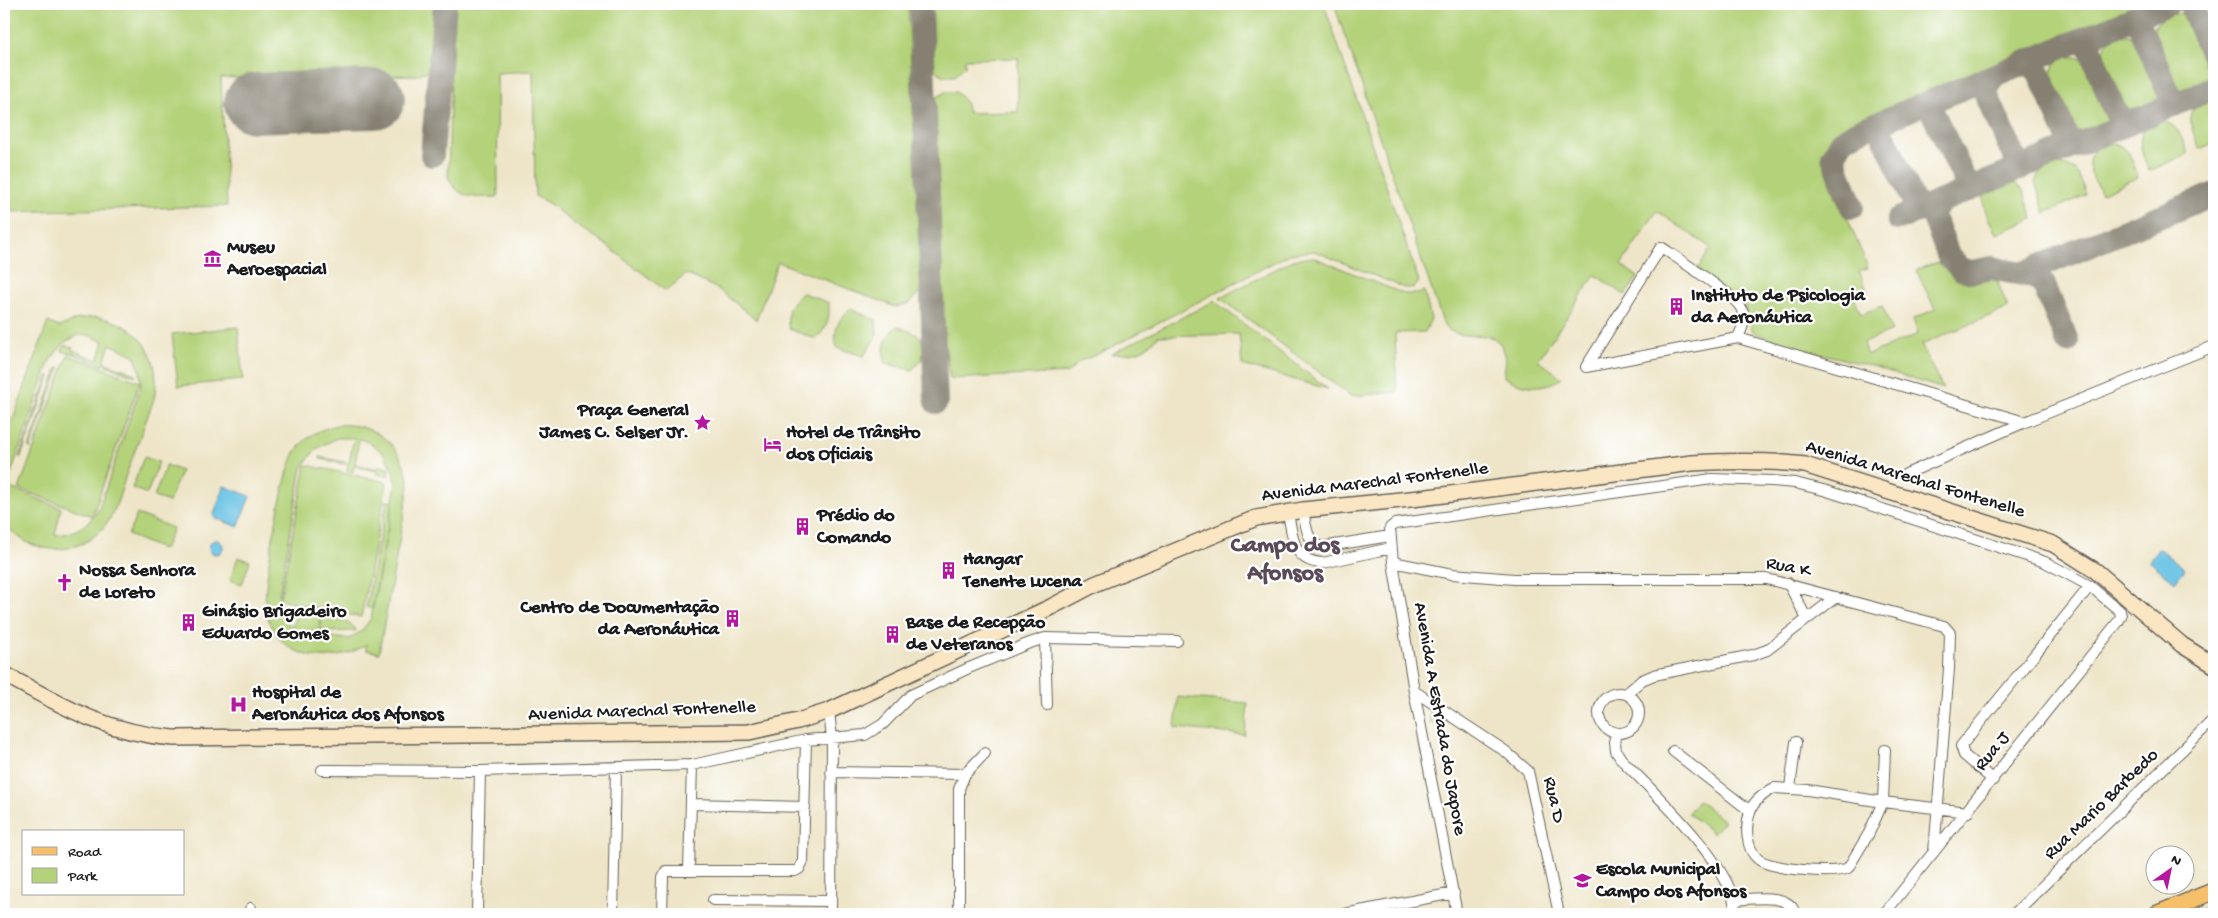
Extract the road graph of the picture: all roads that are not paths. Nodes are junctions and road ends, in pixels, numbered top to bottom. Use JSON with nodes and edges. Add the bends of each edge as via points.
{"nodes":[{"id":1,"x":1738,"y":338,"type":"junction"},
{"id":2,"x":2214,"y":346,"type":"edge"},
{"id":3,"x":2025,"y":422,"type":"junction"},
{"id":4,"x":1906,"y":474,"type":"dead end"},
{"id":5,"x":1296,"y":511,"type":"junction"},
{"id":6,"x":1390,"y":533,"type":"junction"},
{"id":7,"x":1360,"y":540,"type":"junction"},
{"id":8,"x":1315,"y":545,"type":"junction"},
{"id":9,"x":1391,"y":548,"type":"junction"},
{"id":10,"x":1362,"y":554,"type":"junction"},
{"id":11,"x":1307,"y":560,"type":"junction"},
{"id":12,"x":1393,"y":562,"type":"junction"},
{"id":13,"x":1788,"y":583,"type":"junction"},
{"id":14,"x":2090,"y":586,"type":"junction"},
{"id":15,"x":1836,"y":597,"type":"junction"},
{"id":16,"x":1807,"y":619,"type":"junction"},
{"id":17,"x":1045,"y":638,"type":"junction"},
{"id":18,"x":1177,"y":641,"type":"dead end"},
{"id":19,"x":2214,"y":665,"type":"edge"},
{"id":20,"x":4,"y":674,"type":"edge"},
{"id":21,"x":1414,"y":691,"type":"junction"},
{"id":22,"x":1626,"y":694,"type":"junction"},
{"id":23,"x":1047,"y":705,"type":"dead end"},
{"id":24,"x":829,"y":710,"type":"junction"},
{"id":25,"x":2214,"y":719,"type":"edge"},
{"id":26,"x":1614,"y":733,"type":"junction"},
{"id":27,"x":832,"y":739,"type":"junction"},
{"id":28,"x":806,"y":740,"type":"junction"},
{"id":29,"x":1796,"y":742,"type":"dead end"},
{"id":30,"x":1885,"y":750,"type":"dead end"},
{"id":31,"x":1673,"y":751,"type":"dead end"},
{"id":32,"x":985,"y":753,"type":"dead end"},
{"id":33,"x":692,"y":765,"type":"junction"},
{"id":34,"x":616,"y":767,"type":"junction"},
{"id":35,"x":322,"y":770,"type":"dead end"},
{"id":36,"x":480,"y":771,"type":"junction"},
{"id":37,"x":830,"y":772,"type":"junction"},
{"id":38,"x":964,"y":774,"type":"junction"},
{"id":39,"x":1993,"y":780,"type":"junction"},
{"id":40,"x":1790,"y":788,"type":"junction"},
{"id":41,"x":1883,"y":802,"type":"junction"},
{"id":42,"x":691,"y":804,"type":"junction"},
{"id":43,"x":805,"y":807,"type":"junction"},
{"id":44,"x":1938,"y":809,"type":"junction"},
{"id":45,"x":1750,"y":811,"type":"junction"},
{"id":46,"x":1968,"y":812,"type":"junction"},
{"id":47,"x":1934,"y":852,"type":"junction"},
{"id":48,"x":689,"y":870,"type":"junction"},
{"id":49,"x":2214,"y":891,"type":"edge"},
{"id":50,"x":1454,"y":893,"type":"junction"},
{"id":51,"x":713,"y":900,"type":"dead end"},
{"id":52,"x":1735,"y":900,"type":"junction"},
{"id":53,"x":831,"y":901,"type":"junction"},
{"id":54,"x":477,"y":914,"type":"edge"},
{"id":55,"x":613,"y":914,"type":"edge"},
{"id":56,"x":662,"y":914,"type":"edge"},
{"id":57,"x":831,"y":914,"type":"edge"},
{"id":58,"x":959,"y":914,"type":"edge"},
{"id":59,"x":1344,"y":914,"type":"edge"},
{"id":60,"x":1458,"y":914,"type":"edge"},
{"id":61,"x":1559,"y":914,"type":"edge"},
{"id":62,"x":1735,"y":914,"type":"edge"},
{"id":63,"x":1795,"y":914,"type":"edge"},
{"id":64,"x":1884,"y":914,"type":"edge"},
{"id":65,"x":2014,"y":914,"type":"edge"},
{"id":66,"x":2157,"y":914,"type":"edge"}],
"edges":[{"from":1,"to":1,"type":"street","via":[[1652,354],[1586,367],[1661,247],[1725,292],[1741,308],[1745,322]]},
{"from":1,"to":3,"type":"street"},
{"from":2,"to":3,"type":"street"},
{"from":3,"to":4,"type":"street"},
{"from":5,"to":8,"type":"street"},
{"from":5,"to":11,"type":"street","via":[[1296,548]]},
{"from":5,"to":19,"type":"main road","name":"Avenida Marechal Fontenelle","via":[[1692,463],[1764,461],[1805,465],[2053,544],[2096,571],[2182,645]]},
{"from":5,"to":24,"type":"main road","name":"Avenida Marechal Fontenelle","via":[[1238,524],[1095,584]]},
{"from":6,"to":7,"type":"street"},
{"from":6,"to":9,"type":"street","name":"Avenida A Estrada do Japore"},
{"from":6,"to":14,"type":"street","via":[[1395,524],[1712,479],[1772,480],[1818,489],[2016,552],[2062,570]]},
{"from":7,"to":8,"type":"street"},
{"from":7,"to":10,"type":"street"},
{"from":8,"to":11,"type":"street"},
{"from":9,"to":10,"type":"street"},
{"from":9,"to":12,"type":"street","name":"Avenida A Estrada do Japore"},
{"from":10,"to":11,"type":"street","via":[[1323,562]]},
{"from":12,"to":13,"type":"street","name":"Rua K","via":[[1452,574],[1506,579],[1767,579]]},
{"from":12,"to":21,"type":"street","name":"Avenida A Estrada do Japore"},
{"from":13,"to":15,"type":"street","name":"Rua K"},
{"from":13,"to":16,"type":"street"},
{"from":14,"to":39,"type":"street","name":"Rua J","via":[[2118,608],[2121,616]]},
{"from":14,"to":39,"type":"street","via":[[1962,746],[1964,755]]},
{"from":15,"to":16,"type":"street"},
{"from":15,"to":44,"type":"street","name":"Rua K","via":[[1936,622],[1947,628],[1950,634]]},
{"from":16,"to":22,"type":"street","via":[[1767,650],[1753,656],[1654,675],[1642,680]]},
{"from":17,"to":18,"type":"street"},
{"from":17,"to":23,"type":"street"},
{"from":17,"to":27,"type":"street","via":[[969,668],[911,696],[883,724],[864,735]]},
{"from":20,"to":24,"type":"main road","name":"Avenida Marechal Fontenelle","via":[[92,721],[125,731],[174,738],[749,732]]},
{"from":21,"to":50,"type":"street","name":"Avenida A Estrada do Japore"},
{"from":21,"to":61,"type":"street","name":"Rua D","via":[[1505,751],[1528,771]]},
{"from":22,"to":26,"type":"street","via":[[1635,700],[1640,716],[1630,730]]},
{"from":22,"to":26,"type":"street","via":[[1609,694],[1598,710],[1599,720]]},
{"from":24,"to":27,"type":"street"},
{"from":25,"to":65,"type":"street","name":"Rua Mario Barbedo"},
{"from":26,"to":52,"type":"street","via":[[1616,751],[1621,758],[1705,850],[1717,865]]},
{"from":27,"to":28,"type":"street"},
{"from":27,"to":37,"type":"street"},
{"from":28,"to":33,"type":"street"},
{"from":28,"to":43,"type":"street"},
{"from":29,"to":40,"type":"street"},
{"from":30,"to":41,"type":"street"},
{"from":31,"to":45,"type":"street"},
{"from":32,"to":38,"type":"street"},
{"from":33,"to":34,"type":"street"},
{"from":33,"to":42,"type":"street"},
{"from":34,"to":36,"type":"street"},
{"from":34,"to":55,"type":"street"},
{"from":35,"to":36,"type":"street"},
{"from":36,"to":54,"type":"street"},
{"from":37,"to":38,"type":"street"},
{"from":37,"to":53,"type":"street"},
{"from":38,"to":58,"type":"street","via":[[959,788]]},
{"from":39,"to":46,"type":"street","name":"Rua J"},
{"from":40,"to":41,"type":"street"},
{"from":40,"to":45,"type":"street","via":[[1774,788]]},
{"from":41,"to":44,"type":"street"},
{"from":41,"to":45,"type":"street","via":[[1852,864],[1836,872],[1767,864],[1759,860],[1748,843]]},
{"from":42,"to":43,"type":"street"},
{"from":42,"to":48,"type":"street"},
{"from":43,"to":48,"type":"street","via":[[803,861],[799,869]]},
{"from":44,"to":46,"type":"street"},
{"from":44,"to":47,"type":"street","name":"Rua K"},
{"from":46,"to":47,"type":"street","name":"Rua J"},
{"from":47,"to":64,"type":"street","name":"Rua J"},
{"from":48,"to":56,"type":"street","via":[[664,873]]},
{"from":49,"to":66,"type":"main road"},
{"from":50,"to":59,"type":"street"},
{"from":50,"to":60,"type":"street","name":"Avenida A Estrada do Japore"},
{"from":51,"to":53,"type":"street"},
{"from":52,"to":62,"type":"street"},
{"from":52,"to":63,"type":"street","via":[[1778,900],[1791,905]]},
{"from":53,"to":57,"type":"street"}]}
